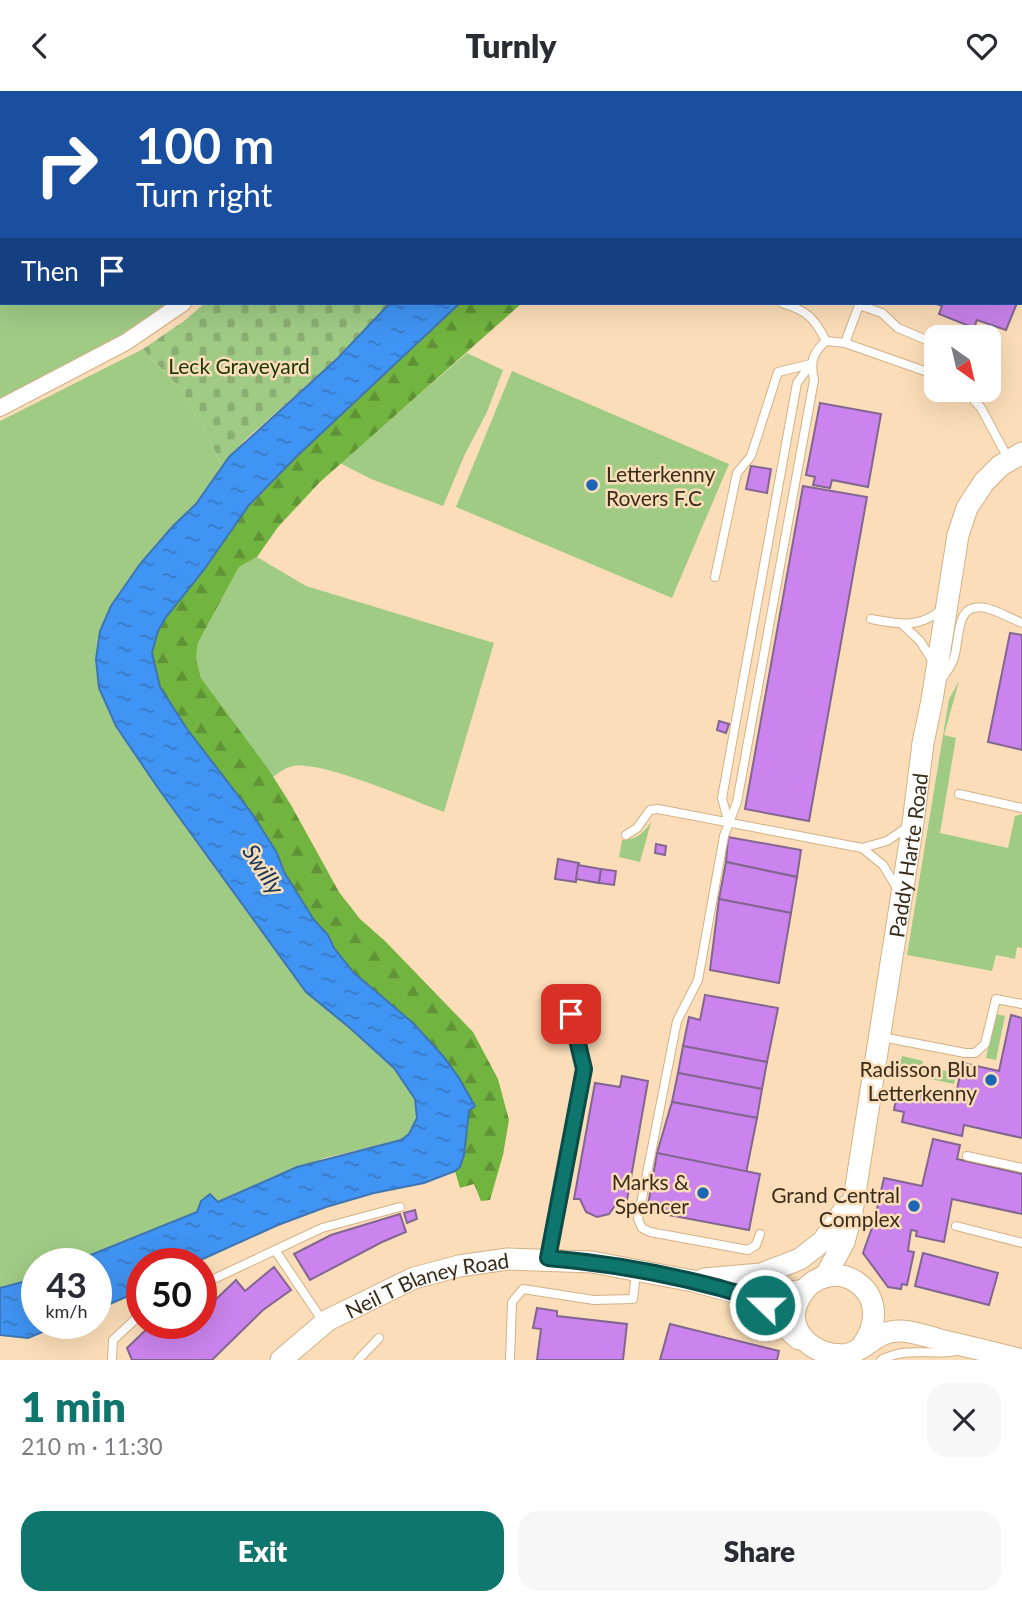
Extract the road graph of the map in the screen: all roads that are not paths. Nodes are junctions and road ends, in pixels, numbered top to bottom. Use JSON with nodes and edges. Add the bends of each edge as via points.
{"nodes":[{"id":1,"x":180,"y":305,"type":"edge"},
{"id":2,"x":787,"y":305,"type":"edge"},
{"id":3,"x":924,"y":339,"type":"edge"},
{"id":4,"x":826,"y":341,"type":"junction"},
{"id":5,"x":845,"y":342,"type":"junction"},
{"id":6,"x":811,"y":364,"type":"junction"},
{"id":7,"x":924,"y":371,"type":"edge"},
{"id":8,"x":979,"y":403,"type":"edge"},
{"id":9,"x":0,"y":408,"type":"edge"},
{"id":10,"x":1015,"y":457,"type":"edge"},
{"id":11,"x":715,"y":577,"type":"dead end"},
{"id":12,"x":949,"y":602,"type":"junction"},
{"id":13,"x":871,"y":619,"type":"dead end"},
{"id":14,"x":1022,"y":623,"type":"edge"},
{"id":15,"x":903,"y":625,"type":"junction"},
{"id":16,"x":936,"y":677,"type":"junction"},
{"id":17,"x":959,"y":794,"type":"dead end"},
{"id":18,"x":1022,"y":809,"type":"edge"},
{"id":19,"x":913,"y":823,"type":"junction"},
{"id":20,"x":729,"y":824,"type":"junction"},
{"id":21,"x":626,"y":835,"type":"dead end"},
{"id":22,"x":862,"y":848,"type":"junction"},
{"id":23,"x":902,"y":897,"type":"junction"},
{"id":24,"x":1022,"y":1003,"type":"edge"},
{"id":25,"x":571,"y":1014,"type":"dead end"},
{"id":26,"x":879,"y":1036,"type":"junction"},
{"id":27,"x":967,"y":1156,"type":"dead end"},
{"id":28,"x":1022,"y":1168,"type":"edge"},
{"id":29,"x":853,"y":1199,"type":"junction"},
{"id":30,"x":400,"y":1207,"type":"dead end"},
{"id":31,"x":956,"y":1226,"type":"dead end"},
{"id":32,"x":760,"y":1234,"type":"dead end"},
{"id":33,"x":1022,"y":1243,"type":"edge"},
{"id":34,"x":275,"y":1250,"type":"junction"},
{"id":35,"x":548,"y":1258,"type":"junction"},
{"id":36,"x":636,"y":1270,"type":"junction"},
{"id":37,"x":217,"y":1277,"type":"edge"},
{"id":38,"x":825,"y":1277,"type":"junction"},
{"id":39,"x":693,"y":1281,"type":"junction"},
{"id":40,"x":804,"y":1290,"type":"junction"},
{"id":41,"x":756,"y":1298,"type":"junction"},
{"id":42,"x":324,"y":1323,"type":"junction"},
{"id":43,"x":126,"y":1328,"type":"edge"},
{"id":44,"x":379,"y":1338,"type":"dead end"},
{"id":45,"x":972,"y":1347,"type":"junction"},
{"id":46,"x":809,"y":1349,"type":"junction"},
{"id":47,"x":852,"y":1353,"type":"edge"},
{"id":48,"x":112,"y":1360,"type":"edge"},
{"id":49,"x":281,"y":1360,"type":"edge"},
{"id":50,"x":358,"y":1360,"type":"edge"},
{"id":51,"x":510,"y":1360,"type":"edge"},
{"id":52,"x":881,"y":1360,"type":"edge"},
{"id":53,"x":1022,"y":1360,"type":"edge"}],
"edges":[{"from":1,"to":9,"type":"street","via":[[126,342]]},
{"from":2,"to":4,"type":"lane","via":[[806,312]]},
{"from":3,"to":5,"type":"lane","via":[[898,328],[882,313],[859,305]]},
{"from":4,"to":5,"type":"lane"},
{"from":4,"to":6,"type":"lane"},
{"from":5,"to":7,"type":"lane"},
{"from":6,"to":11,"type":"lane","via":[[778,372],[751,456],[737,473]]},
{"from":6,"to":20,"type":"lane","via":[[814,380],[737,802]]},
{"from":6,"to":20,"type":"lane","via":[[797,383],[722,799]]},
{"from":8,"to":10,"type":"lane"},
{"from":10,"to":12,"type":"main road","name":"Paddy Harte Road","via":[[984,482],[967,508],[958,535]]},
{"from":12,"to":15,"type":"lane","via":[[924,620]]},
{"from":12,"to":16,"type":"main road","name":"Paddy Harte Road"},
{"from":13,"to":15,"type":"lane"},
{"from":14,"to":16,"type":"lane","via":[[973,607],[961,617],[953,661],[943,677]]},
{"from":15,"to":16,"type":"lane","via":[[920,641]]},
{"from":16,"to":19,"type":"main road","name":"Paddy Harte Road"},
{"from":17,"to":18,"type":"lane"},
{"from":19,"to":22,"type":"lane","via":[[887,841]]},
{"from":19,"to":23,"type":"main road","name":"Paddy Harte Road"},
{"from":20,"to":21,"type":"lane","via":[[657,809],[650,810]]},
{"from":20,"to":22,"type":"lane"},
{"from":20,"to":32,"type":"lane","via":[[698,980],[677,1021],[638,1219],[650,1232],[748,1250]]},
{"from":22,"to":23,"type":"lane","via":[[883,865]]},
{"from":23,"to":26,"type":"main road","name":"Paddy Harte Road"},
{"from":24,"to":26,"type":"lane","via":[[996,999],[985,1044],[975,1053]]},
{"from":25,"to":35,"type":"lane","via":[[584,1069]]},
{"from":26,"to":29,"type":"main road","name":"Paddy Harte Road"},
{"from":27,"to":28,"type":"lane"},
{"from":29,"to":38,"type":"main road","name":"Paddy Harte Road","via":[[844,1242]]},
{"from":29,"to":39,"type":"main road","via":[[823,1241],[800,1259],[761,1274]]},
{"from":30,"to":34,"type":"lane","via":[[322,1228]]},
{"from":31,"to":33,"type":"lane"},
{"from":34,"to":37,"type":"lane"},
{"from":34,"to":42,"type":"lane"},
{"from":35,"to":36,"type":"main road","name":"Neil T Blaney Road"},
{"from":35,"to":42,"type":"main road","name":"Neil T Blaney Road","via":[[483,1262],[414,1278]]},
{"from":36,"to":39,"type":"main road","name":"Neil T Blaney Road"},
{"from":36,"to":51,"type":"lane","via":[[633,1299],[594,1300],[523,1289],[512,1302]]},
{"from":38,"to":40,"type":"main road"},
{"from":38,"to":47,"type":"main road","via":[[853,1280],[874,1306],[872,1329]]},
{"from":39,"to":41,"type":"main road","name":"Neil T Blaney Road"},
{"from":40,"to":41,"type":"main road","name":"Neil T Blaney Road"},
{"from":40,"to":46,"type":"main road","via":[[797,1301],[795,1323]]},
{"from":41,"to":46,"type":"main road","name":"Neil T Blaney Road"},
{"from":42,"to":49,"type":"main road","name":"Neil T Blaney Road"},
{"from":43,"to":48,"type":"lane","via":[[113,1340]]},
{"from":44,"to":50,"type":"lane"},
{"from":45,"to":47,"type":"main road","via":[[902,1331],[879,1334]]},
{"from":45,"to":52,"type":"lane","via":[[909,1351]]},
{"from":45,"to":53,"type":"main road"},
{"from":46,"to":47,"type":"main road","via":[[828,1355]]}]}
